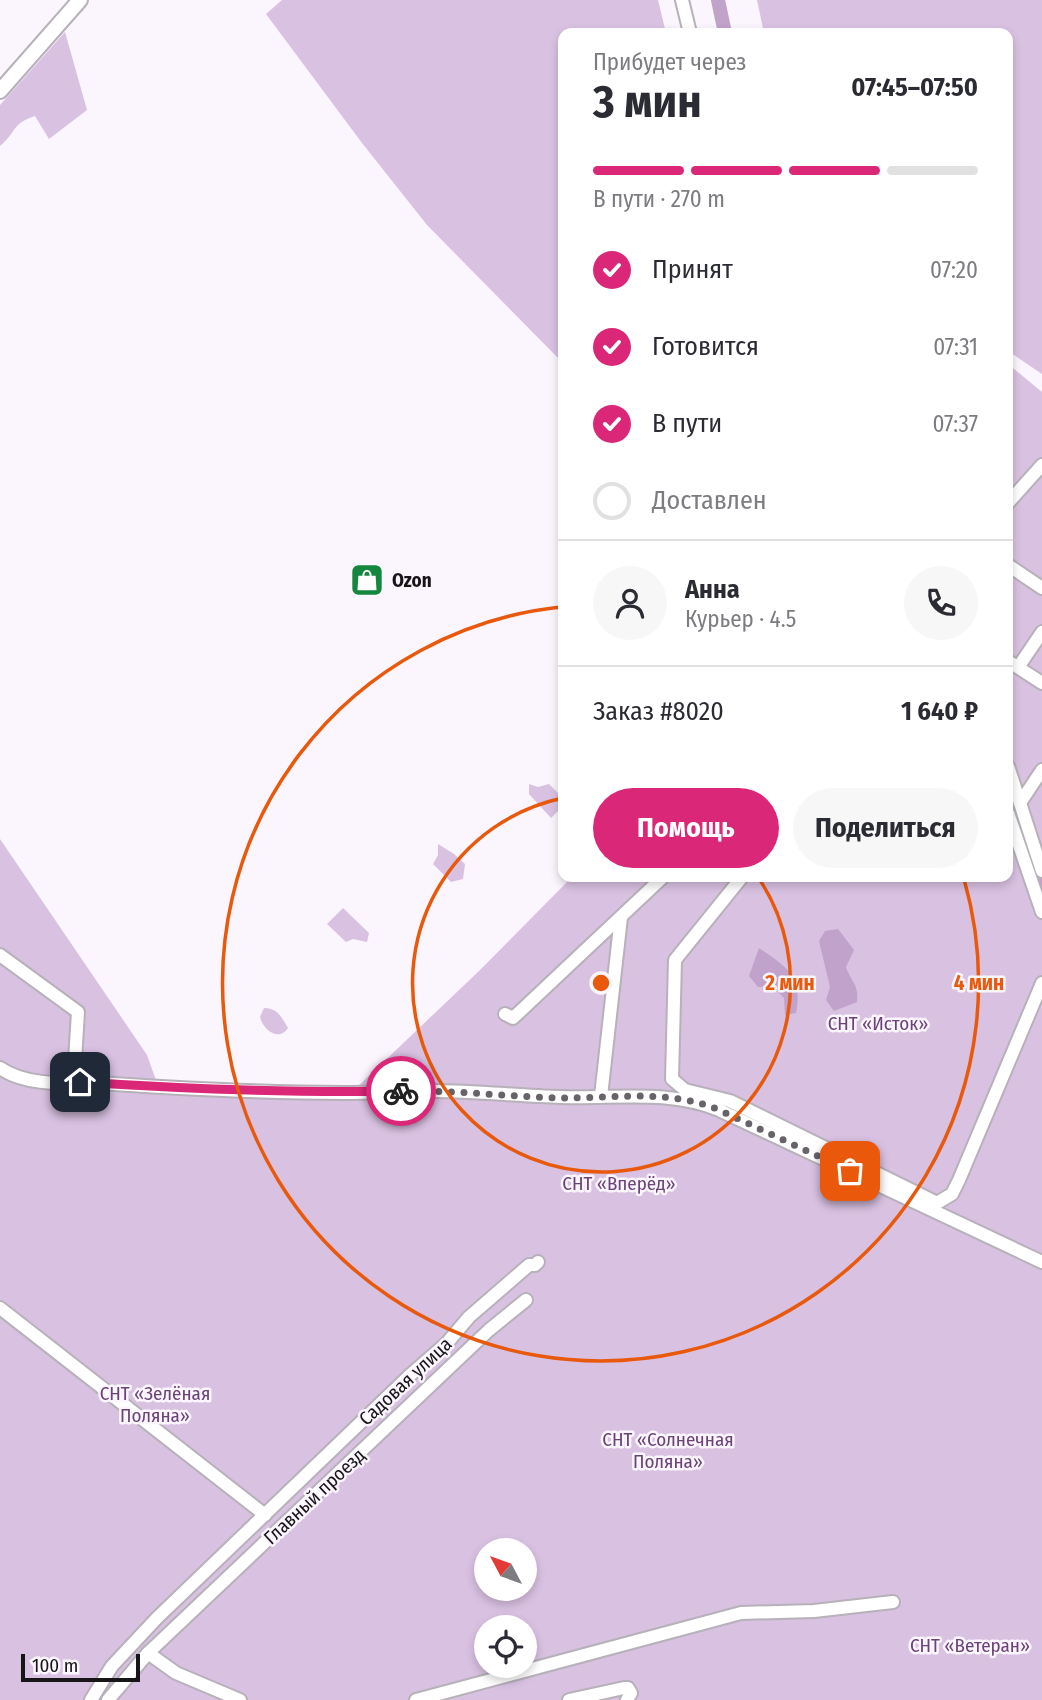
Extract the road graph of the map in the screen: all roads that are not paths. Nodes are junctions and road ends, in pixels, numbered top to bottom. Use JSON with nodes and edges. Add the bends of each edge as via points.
{"nodes":[{"id":1,"x":69,"y":0,"type":"edge"},
{"id":2,"x":80,"y":0,"type":"edge"},
{"id":3,"x":682,"y":0,"type":"edge"},
{"id":4,"x":689,"y":28,"type":"edge"},
{"id":5,"x":0,"y":79,"type":"edge"},
{"id":6,"x":0,"y":91,"type":"edge"},
{"id":7,"x":1042,"y":465,"type":"edge"},
{"id":8,"x":1013,"y":497,"type":"edge"},
{"id":9,"x":1013,"y":568,"type":"edge"},
{"id":10,"x":1042,"y":588,"type":"edge"},
{"id":11,"x":1042,"y":632,"type":"edge"},
{"id":12,"x":1013,"y":664,"type":"edge"},
{"id":13,"x":1042,"y":682,"type":"edge"},
{"id":14,"x":1042,"y":770,"type":"edge"},
{"id":15,"x":1013,"y":781,"type":"edge"},
{"id":16,"x":1020,"y":803,"type":"junction"},
{"id":17,"x":1013,"y":828,"type":"edge"},
{"id":18,"x":1042,"y":871,"type":"edge"},
{"id":19,"x":658,"y":882,"type":"edge"},
{"id":20,"x":738,"y":882,"type":"edge"},
{"id":21,"x":1042,"y":912,"type":"edge"},
{"id":22,"x":621,"y":917,"type":"junction"},
{"id":23,"x":0,"y":954,"type":"edge"},
{"id":24,"x":1042,"y":983,"type":"edge"},
{"id":25,"x":505,"y":1014,"type":"dead end"},
{"id":26,"x":0,"y":1068,"type":"edge"},
{"id":27,"x":77,"y":1082,"type":"junction"},
{"id":28,"x":600,"y":1096,"type":"junction"},
{"id":29,"x":538,"y":1262,"type":"dead end"},
{"id":30,"x":1042,"y":1262,"type":"edge"},
{"id":31,"x":527,"y":1300,"type":"dead end"},
{"id":32,"x":0,"y":1308,"type":"edge"},
{"id":33,"x":265,"y":1515,"type":"junction"},
{"id":34,"x":893,"y":1602,"type":"dead end"},
{"id":35,"x":148,"y":1653,"type":"junction"},
{"id":36,"x":628,"y":1698,"type":"edge"},
{"id":37,"x":91,"y":1700,"type":"edge"},
{"id":38,"x":108,"y":1700,"type":"edge"},
{"id":39,"x":240,"y":1700,"type":"edge"},
{"id":40,"x":416,"y":1700,"type":"edge"},
{"id":41,"x":569,"y":1700,"type":"edge"}],
"edges":[{"from":1,"to":5,"type":"main road"},
{"from":2,"to":6,"type":"main road"},
{"from":3,"to":4,"type":"street"},
{"from":7,"to":8,"type":"street"},
{"from":9,"to":10,"type":"street"},
{"from":11,"to":12,"type":"street"},
{"from":12,"to":13,"type":"street"},
{"from":14,"to":16,"type":"street"},
{"from":15,"to":16,"type":"street"},
{"from":16,"to":18,"type":"street"},
{"from":17,"to":21,"type":"street"},
{"from":19,"to":22,"type":"street"},
{"from":20,"to":24,"type":"street","via":[[676,960],[672,1079],[685,1090],[730,1101],[937,1203],[952,1194],[959,1180]]},
{"from":22,"to":25,"type":"street","via":[[513,1018]]},
{"from":22,"to":28,"type":"street"},
{"from":23,"to":27,"type":"street","via":[[78,1012]]},
{"from":26,"to":27,"type":"street","via":[[37,1082]]},
{"from":27,"to":28,"type":"street","via":[[238,1091]]},
{"from":28,"to":30,"type":"street","via":[[663,1097],[713,1107]]},
{"from":29,"to":33,"type":"street","name":"Садовая улица","via":[[469,1317]]},
{"from":31,"to":35,"type":"street","name":"Главный проезд","via":[[489,1330]]},
{"from":32,"to":33,"type":"street"},
{"from":33,"to":37,"type":"street","name":"Садовая улица","via":[[125,1652]]},
{"from":34,"to":40,"type":"street","via":[[741,1613]]},
{"from":35,"to":38,"type":"street","name":"Главный проезд"},
{"from":35,"to":39,"type":"street","via":[[176,1673]]},
{"from":36,"to":41,"type":"street","via":[[630,1690],[624,1688]]}]}
